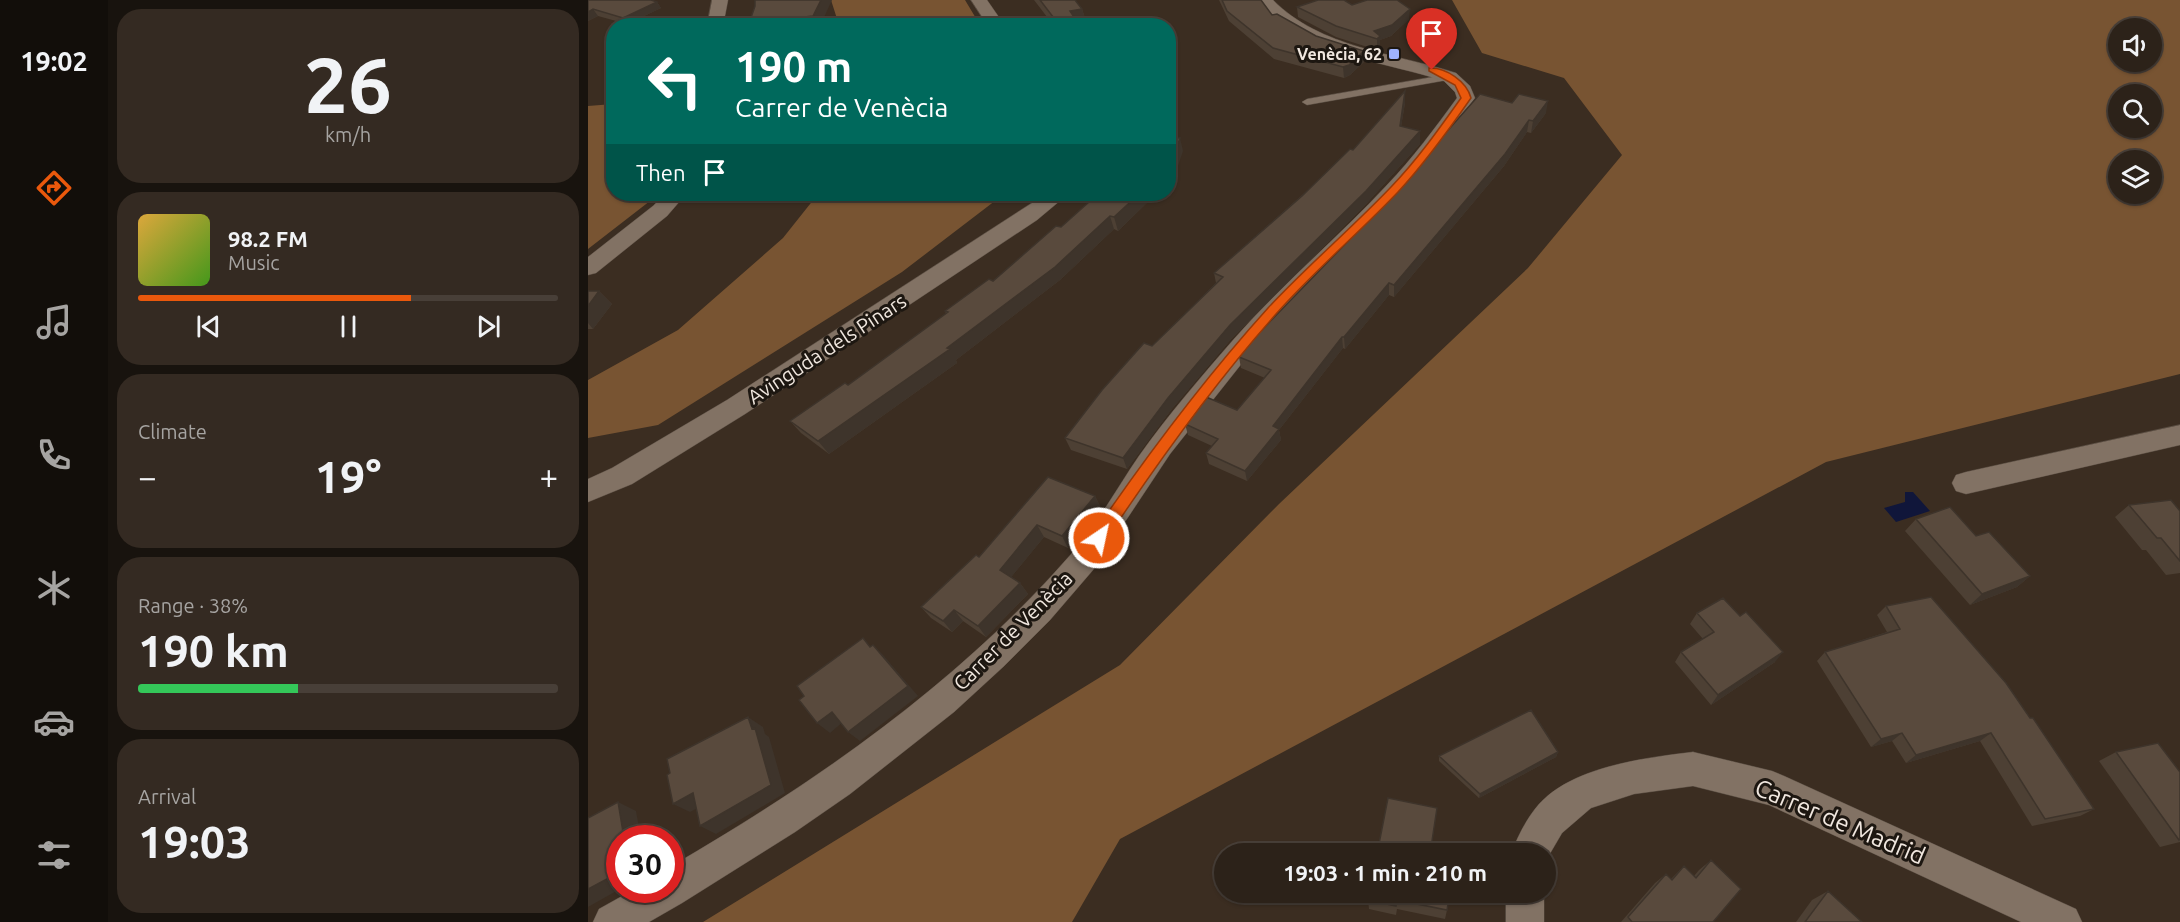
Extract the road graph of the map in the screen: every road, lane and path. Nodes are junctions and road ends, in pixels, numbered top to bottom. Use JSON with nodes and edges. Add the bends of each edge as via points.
{"nodes":[{"id":1,"x":720,"y":0,"type":"edge"},
{"id":2,"x":979,"y":0,"type":"edge"},
{"id":3,"x":1264,"y":0,"type":"edge"},
{"id":4,"x":717,"y":18,"type":"edge"},
{"id":5,"x":991,"y":18,"type":"edge"},
{"id":6,"x":1450,"y":77,"type":"junction"},
{"id":7,"x":1307,"y":102,"type":"dead end"},
{"id":8,"x":669,"y":201,"type":"edge"},
{"id":9,"x":1048,"y":201,"type":"edge"},
{"id":10,"x":588,"y":268,"type":"edge"},
{"id":11,"x":2180,"y":435,"type":"edge"},
{"id":12,"x":1966,"y":483,"type":"dead end"},
{"id":13,"x":590,"y":493,"type":"edge"},
{"id":14,"x":1535,"y":843,"type":"edge"},
{"id":15,"x":684,"y":880,"type":"edge"},
{"id":16,"x":645,"y":903,"type":"edge"},
{"id":17,"x":1525,"y":903,"type":"edge"},
{"id":18,"x":612,"y":922,"type":"edge"},
{"id":19,"x":1526,"y":922,"type":"edge"},
{"id":20,"x":2063,"y":922,"type":"edge"}],
"edges":[{"from":1,"to":4,"type":"street"},
{"from":2,"to":5,"type":"street"},
{"from":3,"to":6,"type":"street","via":[[1294,28],[1322,40]]},
{"from":6,"to":7,"type":"lane"},
{"from":6,"to":15,"type":"street","name":"Carrer de Venècia","via":[[1464,90],[1466,98],[1436,140],[1396,188],[1273,310],[1216,377],[1150,461],[1086,558],[1025,624],[904,732],[767,829]]},
{"from":8,"to":10,"type":"street"},
{"from":9,"to":13,"type":"street","name":"Avinguda dels Pinars","via":[[736,408]]},
{"from":11,"to":12,"type":"street"},
{"from":14,"to":20,"type":"street","name":"Carrer de Madrid","via":[[1549,820],[1581,794],[1634,777],[1693,769],[1772,788]]},
{"from":16,"to":18,"type":"street","name":"Carrer de Venècia"},
{"from":17,"to":19,"type":"street"}]}
